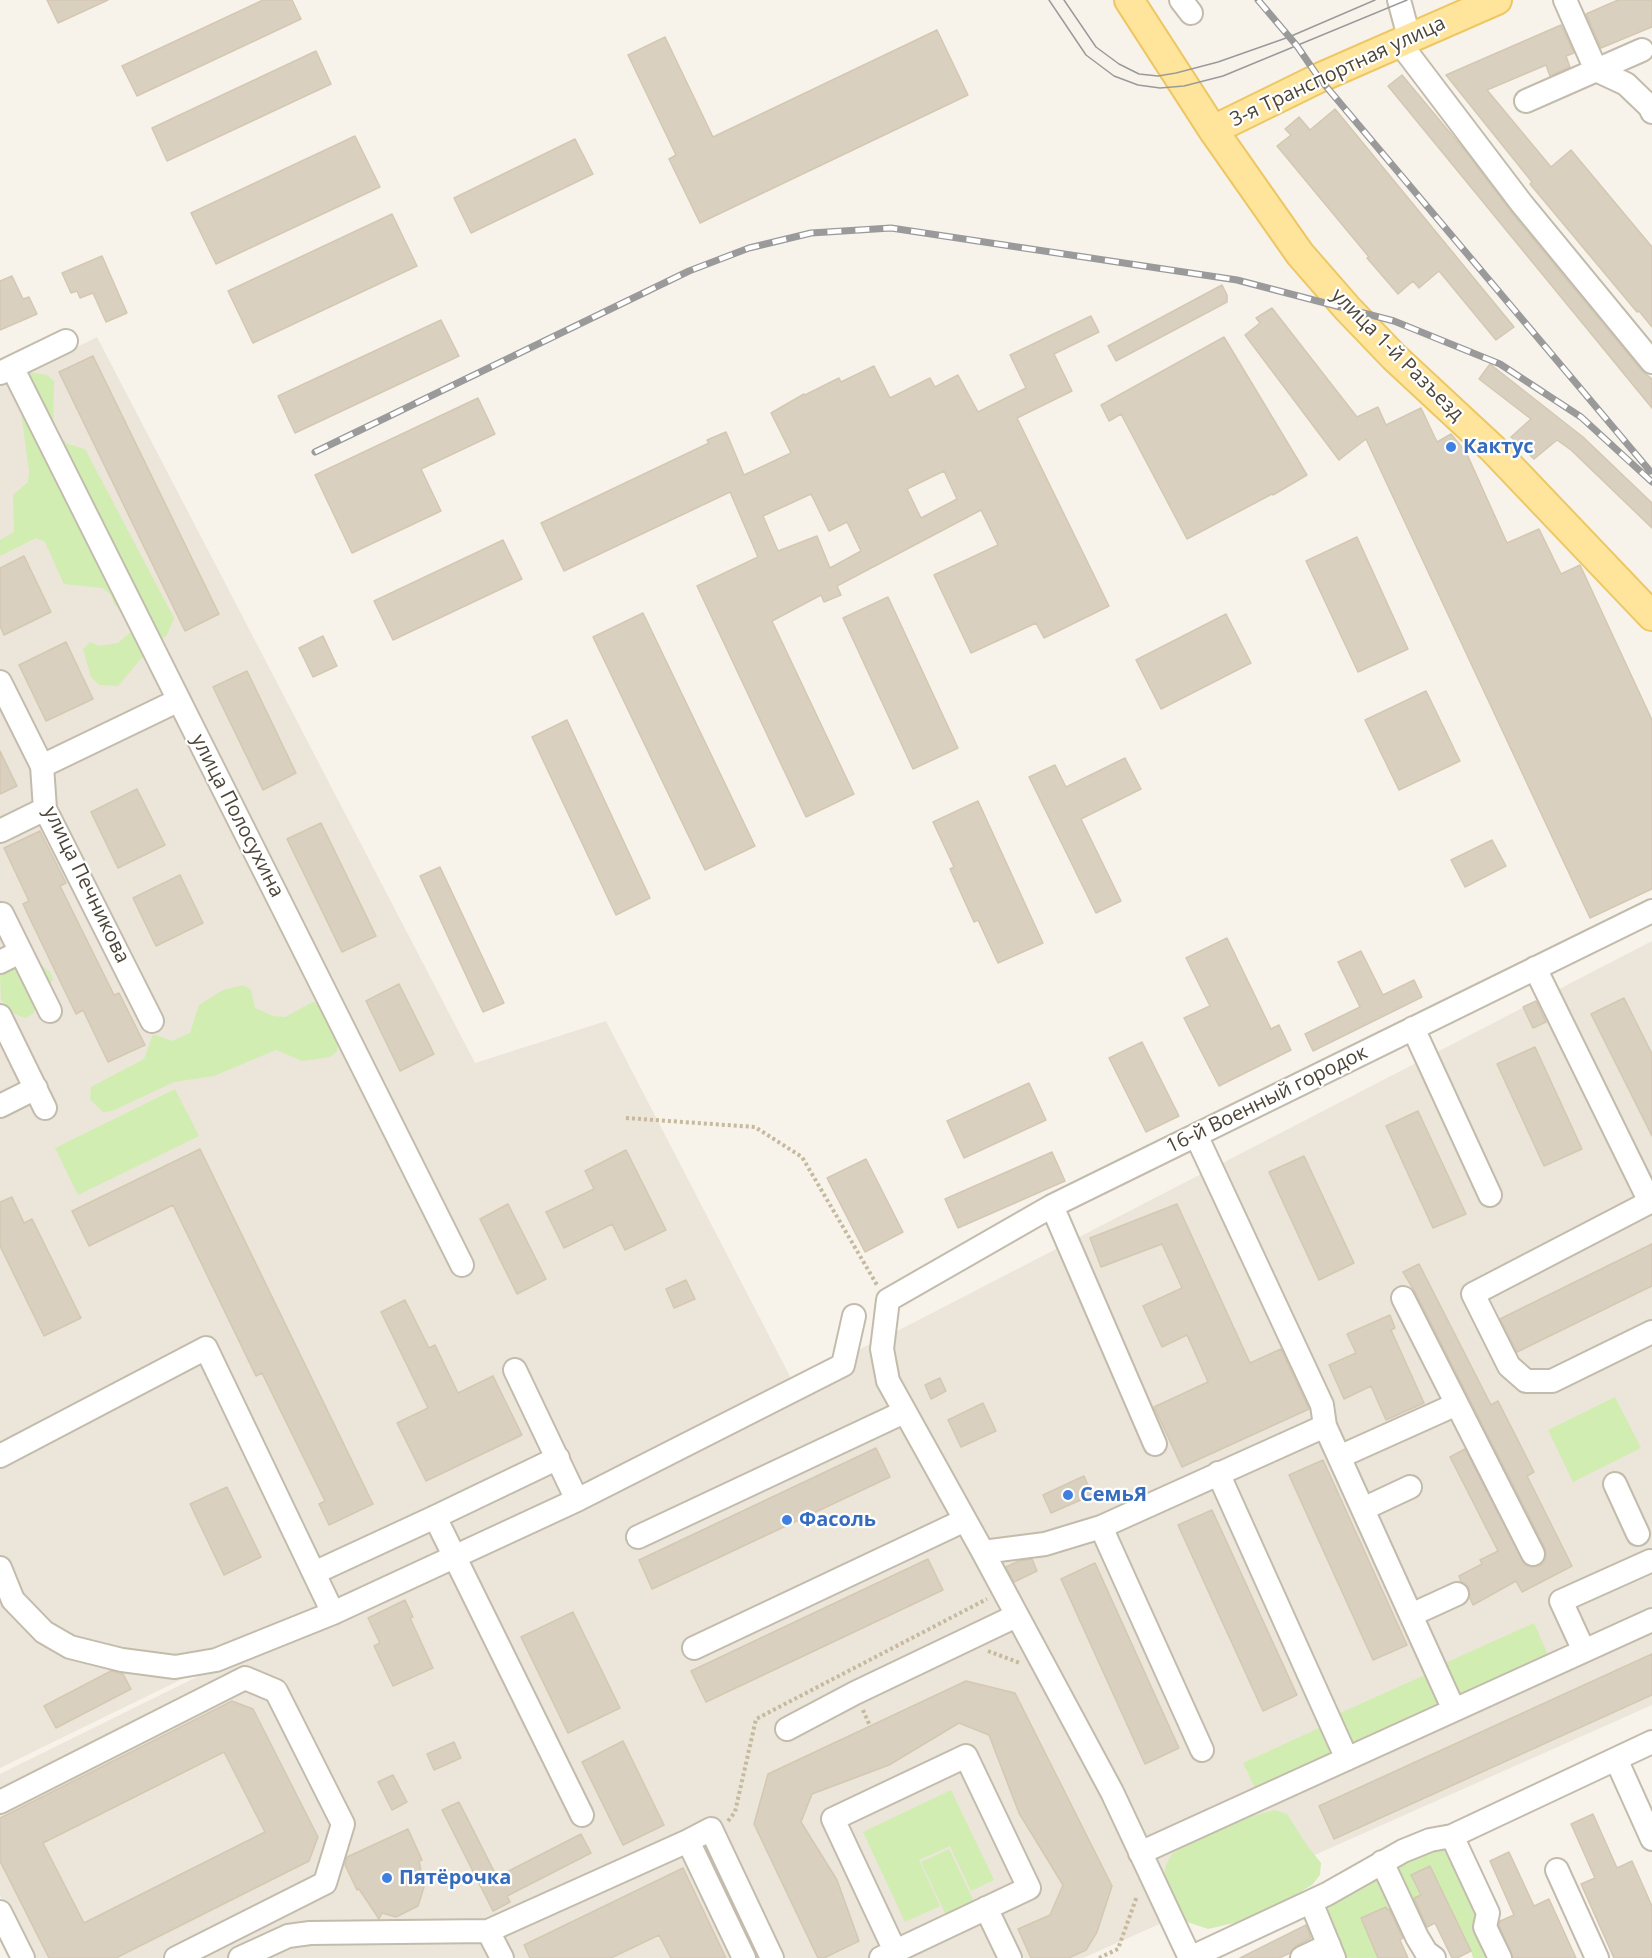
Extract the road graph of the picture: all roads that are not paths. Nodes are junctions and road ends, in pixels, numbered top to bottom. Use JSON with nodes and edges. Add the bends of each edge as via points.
{"nodes":[{"id":1,"x":1129,"y":0,"type":"edge"},
{"id":2,"x":1400,"y":0,"type":"edge"},
{"id":3,"x":1497,"y":0,"type":"edge"},
{"id":4,"x":1565,"y":0,"type":"edge"},
{"id":5,"x":1404,"y":39,"type":"junction"},
{"id":6,"x":1642,"y":50,"type":"dead end"},
{"id":7,"x":1596,"y":70,"type":"junction"},
{"id":8,"x":1526,"y":101,"type":"dead end"},
{"id":9,"x":1652,"y":112,"type":"edge"},
{"id":10,"x":1212,"y":130,"type":"junction"},
{"id":11,"x":66,"y":341,"type":"dead end"},
{"id":12,"x":1652,"y":362,"type":"edge"},
{"id":13,"x":6,"y":370,"type":"edge"},
{"id":14,"x":1652,"y":616,"type":"edge"},
{"id":15,"x":0,"y":682,"type":"edge"},
{"id":16,"x":179,"y":700,"type":"junction"},
{"id":17,"x":42,"y":766,"type":"junction"},
{"id":18,"x":45,"y":808,"type":"junction"},
{"id":19,"x":0,"y":831,"type":"edge"},
{"id":20,"x":1652,"y":911,"type":"edge"},
{"id":21,"x":2,"y":914,"type":"dead end"},
{"id":22,"x":20,"y":952,"type":"junction"},
{"id":23,"x":0,"y":962,"type":"edge"},
{"id":24,"x":1535,"y":968,"type":"junction"},
{"id":25,"x":50,"y":1011,"type":"dead end"},
{"id":26,"x":0,"y":1016,"type":"edge"},
{"id":27,"x":152,"y":1021,"type":"dead end"},
{"id":28,"x":1413,"y":1028,"type":"junction"},
{"id":29,"x":0,"y":1106,"type":"edge"},
{"id":30,"x":1196,"y":1136,"type":"junction"},
{"id":31,"x":1490,"y":1195,"type":"dead end"},
{"id":32,"x":1052,"y":1206,"type":"junction"},
{"id":33,"x":462,"y":1265,"type":"dead end"},
{"id":34,"x":1403,"y":1298,"type":"dead end"},
{"id":35,"x":854,"y":1316,"type":"dead end"},
{"id":36,"x":1652,"y":1332,"type":"edge"},
{"id":37,"x":515,"y":1370,"type":"dead end"},
{"id":38,"x":1457,"y":1404,"type":"junction"},
{"id":39,"x":904,"y":1412,"type":"junction"},
{"id":40,"x":1325,"y":1426,"type":"junction"},
{"id":41,"x":1155,"y":1444,"type":"dead end"},
{"id":42,"x":0,"y":1456,"type":"edge"},
{"id":43,"x":1339,"y":1457,"type":"junction"},
{"id":44,"x":558,"y":1458,"type":"junction"},
{"id":45,"x":1218,"y":1473,"type":"junction"},
{"id":46,"x":1615,"y":1484,"type":"dead end"},
{"id":47,"x":1410,"y":1487,"type":"dead end"},
{"id":48,"x":577,"y":1500,"type":"junction"},
{"id":49,"x":1363,"y":1509,"type":"junction"},
{"id":50,"x":435,"y":1518,"type":"junction"},
{"id":51,"x":965,"y":1520,"type":"junction"},
{"id":52,"x":1101,"y":1527,"type":"junction"},
{"id":53,"x":1645,"y":1530,"type":"edge"},
{"id":54,"x":638,"y":1537,"type":"dead end"},
{"id":55,"x":983,"y":1552,"type":"junction"},
{"id":56,"x":1533,"y":1554,"type":"dead end"},
{"id":57,"x":454,"y":1557,"type":"junction"},
{"id":58,"x":1651,"y":1563,"type":"edge"},
{"id":59,"x":0,"y":1568,"type":"edge"},
{"id":60,"x":314,"y":1573,"type":"junction"},
{"id":61,"x":1457,"y":1594,"type":"dead end"},
{"id":62,"x":333,"y":1613,"type":"junction"},
{"id":63,"x":1411,"y":1615,"type":"junction"},
{"id":64,"x":1016,"y":1616,"type":"junction"},
{"id":65,"x":1652,"y":1620,"type":"edge"},
{"id":66,"x":694,"y":1648,"type":"dead end"},
{"id":67,"x":1584,"y":1651,"type":"junction"},
{"id":68,"x":1454,"y":1710,"type":"junction"},
{"id":69,"x":787,"y":1729,"type":"dead end"},
{"id":70,"x":1652,"y":1742,"type":"edge"},
{"id":71,"x":1202,"y":1750,"type":"dead end"},
{"id":72,"x":1347,"y":1759,"type":"junction"},
{"id":73,"x":1616,"y":1759,"type":"junction"},
{"id":74,"x":0,"y":1802,"type":"edge"},
{"id":75,"x":582,"y":1815,"type":"dead end"},
{"id":76,"x":1452,"y":1836,"type":"junction"},
{"id":77,"x":1652,"y":1839,"type":"edge"},
{"id":78,"x":688,"y":1841,"type":"junction"},
{"id":79,"x":1140,"y":1853,"type":"junction"},
{"id":80,"x":1382,"y":1862,"type":"junction"},
{"id":81,"x":1557,"y":1870,"type":"dead end"},
{"id":82,"x":1311,"y":1902,"type":"junction"},
{"id":83,"x":986,"y":1908,"type":"junction"},
{"id":84,"x":0,"y":1912,"type":"edge"},
{"id":85,"x":488,"y":1931,"type":"junction"},
{"id":86,"x":1332,"y":1952,"type":"edge"},
{"id":87,"x":888,"y":1954,"type":"edge"},
{"id":88,"x":24,"y":1958,"type":"edge"},
{"id":89,"x":176,"y":1958,"type":"edge"},
{"id":90,"x":240,"y":1958,"type":"edge"},
{"id":91,"x":502,"y":1958,"type":"edge"},
{"id":92,"x":744,"y":1958,"type":"edge"},
{"id":93,"x":772,"y":1958,"type":"edge"},
{"id":94,"x":1010,"y":1958,"type":"edge"},
{"id":95,"x":1302,"y":1958,"type":"edge"},
{"id":96,"x":1434,"y":1958,"type":"edge"},
{"id":97,"x":1500,"y":1958,"type":"edge"},
{"id":98,"x":1597,"y":1958,"type":"edge"}],
"edges":[{"from":1,"to":10,"type":"main road","name":"улица 1-й Разъезд"},
{"from":2,"to":5,"type":"street"},
{"from":3,"to":5,"type":"main road","name":"3-я Транспортная улица"},
{"from":4,"to":7,"type":"street"},
{"from":5,"to":10,"type":"main road","name":"3-я Транспортная улица"},
{"from":5,"to":12,"type":"street","via":[[1522,204]]},
{"from":6,"to":7,"type":"street"},
{"from":7,"to":8,"type":"street"},
{"from":7,"to":9,"type":"street","via":[[1626,84]]},
{"from":10,"to":14,"type":"main road","name":"улица 1-й Разъезд","via":[[1299,254],[1347,308],[1493,449]]},
{"from":11,"to":13,"type":"street"},
{"from":13,"to":16,"type":"street","name":"улица Полосухина"},
{"from":15,"to":17,"type":"street","name":"улица Печникова"},
{"from":16,"to":17,"type":"street"},
{"from":16,"to":33,"type":"street","name":"улица Полосухина"},
{"from":17,"to":18,"type":"street","name":"улица Печникова"},
{"from":18,"to":19,"type":"street"},
{"from":18,"to":27,"type":"street","name":"улица Печникова"},
{"from":20,"to":24,"type":"street","name":"16-й Военный городок"},
{"from":21,"to":22,"type":"street"},
{"from":22,"to":23,"type":"street"},
{"from":22,"to":25,"type":"street"},
{"from":24,"to":28,"type":"street","name":"16-й Военный городок"},
{"from":24,"to":36,"type":"street","via":[[1650,1202],[1473,1294],[1509,1366],[1526,1381],[1552,1382]]},
{"from":26,"to":29,"type":"street","via":[[40,1098]]},
{"from":28,"to":30,"type":"street","name":"16-й Военный городок"},
{"from":28,"to":31,"type":"street"},
{"from":30,"to":32,"type":"street","name":"16-й Военный городок"},
{"from":30,"to":40,"type":"street","via":[[1322,1405]]},
{"from":32,"to":39,"type":"street","name":"16-й Военный городок","via":[[888,1300],[882,1349],[888,1381]]},
{"from":32,"to":41,"type":"street"},
{"from":34,"to":38,"type":"street"},
{"from":35,"to":48,"type":"street","via":[[843,1365]]},
{"from":37,"to":44,"type":"street"},
{"from":38,"to":43,"type":"street"},
{"from":38,"to":56,"type":"street"},
{"from":39,"to":51,"type":"street"},
{"from":39,"to":54,"type":"street"},
{"from":40,"to":43,"type":"street"},
{"from":40,"to":45,"type":"street"},
{"from":42,"to":60,"type":"street","via":[[206,1348]]},
{"from":43,"to":49,"type":"street"},
{"from":44,"to":48,"type":"street"},
{"from":44,"to":50,"type":"street"},
{"from":45,"to":52,"type":"street"},
{"from":45,"to":72,"type":"street"},
{"from":46,"to":53,"type":"street"},
{"from":47,"to":49,"type":"street"},
{"from":48,"to":57,"type":"street"},
{"from":49,"to":63,"type":"street"},
{"from":50,"to":57,"type":"street"},
{"from":50,"to":60,"type":"street"},
{"from":51,"to":55,"type":"street"},
{"from":51,"to":66,"type":"street"},
{"from":52,"to":55,"type":"street","via":[[1045,1544]]},
{"from":52,"to":71,"type":"street"},
{"from":53,"to":58,"type":"street"},
{"from":55,"to":64,"type":"street"},
{"from":57,"to":62,"type":"street"},
{"from":57,"to":75,"type":"street"},
{"from":58,"to":67,"type":"street","via":[[1562,1601]]},
{"from":59,"to":62,"type":"street","via":[[13,1600],[44,1632],[70,1647],[175,1668],[216,1660]]},
{"from":60,"to":62,"type":"street"},
{"from":61,"to":63,"type":"street"},
{"from":63,"to":68,"type":"street"},
{"from":64,"to":69,"type":"street"},
{"from":64,"to":79,"type":"street","via":[[1112,1792]]},
{"from":65,"to":67,"type":"street"},
{"from":67,"to":68,"type":"street"},
{"from":68,"to":72,"type":"street"},
{"from":70,"to":73,"type":"street"},
{"from":72,"to":79,"type":"street"},
{"from":73,"to":76,"type":"street"},
{"from":73,"to":77,"type":"street"},
{"from":74,"to":89,"type":"street","via":[[245,1677],[276,1691],[343,1824],[325,1882]]},
{"from":76,"to":80,"type":"street","via":[[1430,1840]]},
{"from":76,"to":97,"type":"street","via":[[1488,1913],[1485,1926]]},
{"from":78,"to":85,"type":"street"},
{"from":78,"to":92,"type":"street"},
{"from":78,"to":93,"type":"street","via":[[711,1829]]},
{"from":79,"to":82,"type":"street","via":[[1190,1958]]},
{"from":80,"to":82,"type":"street"},
{"from":80,"to":96,"type":"street","via":[[1417,1937]]},
{"from":81,"to":98,"type":"street"},
{"from":82,"to":86,"type":"street"},
{"from":83,"to":87,"type":"street"},
{"from":83,"to":87,"type":"street","via":[[1029,1888],[966,1756],[833,1819]]},
{"from":83,"to":94,"type":"street"},
{"from":84,"to":88,"type":"street"},
{"from":85,"to":90,"type":"street","via":[[310,1933],[288,1936]]},
{"from":85,"to":91,"type":"street"},
{"from":86,"to":95,"type":"street"}]}
